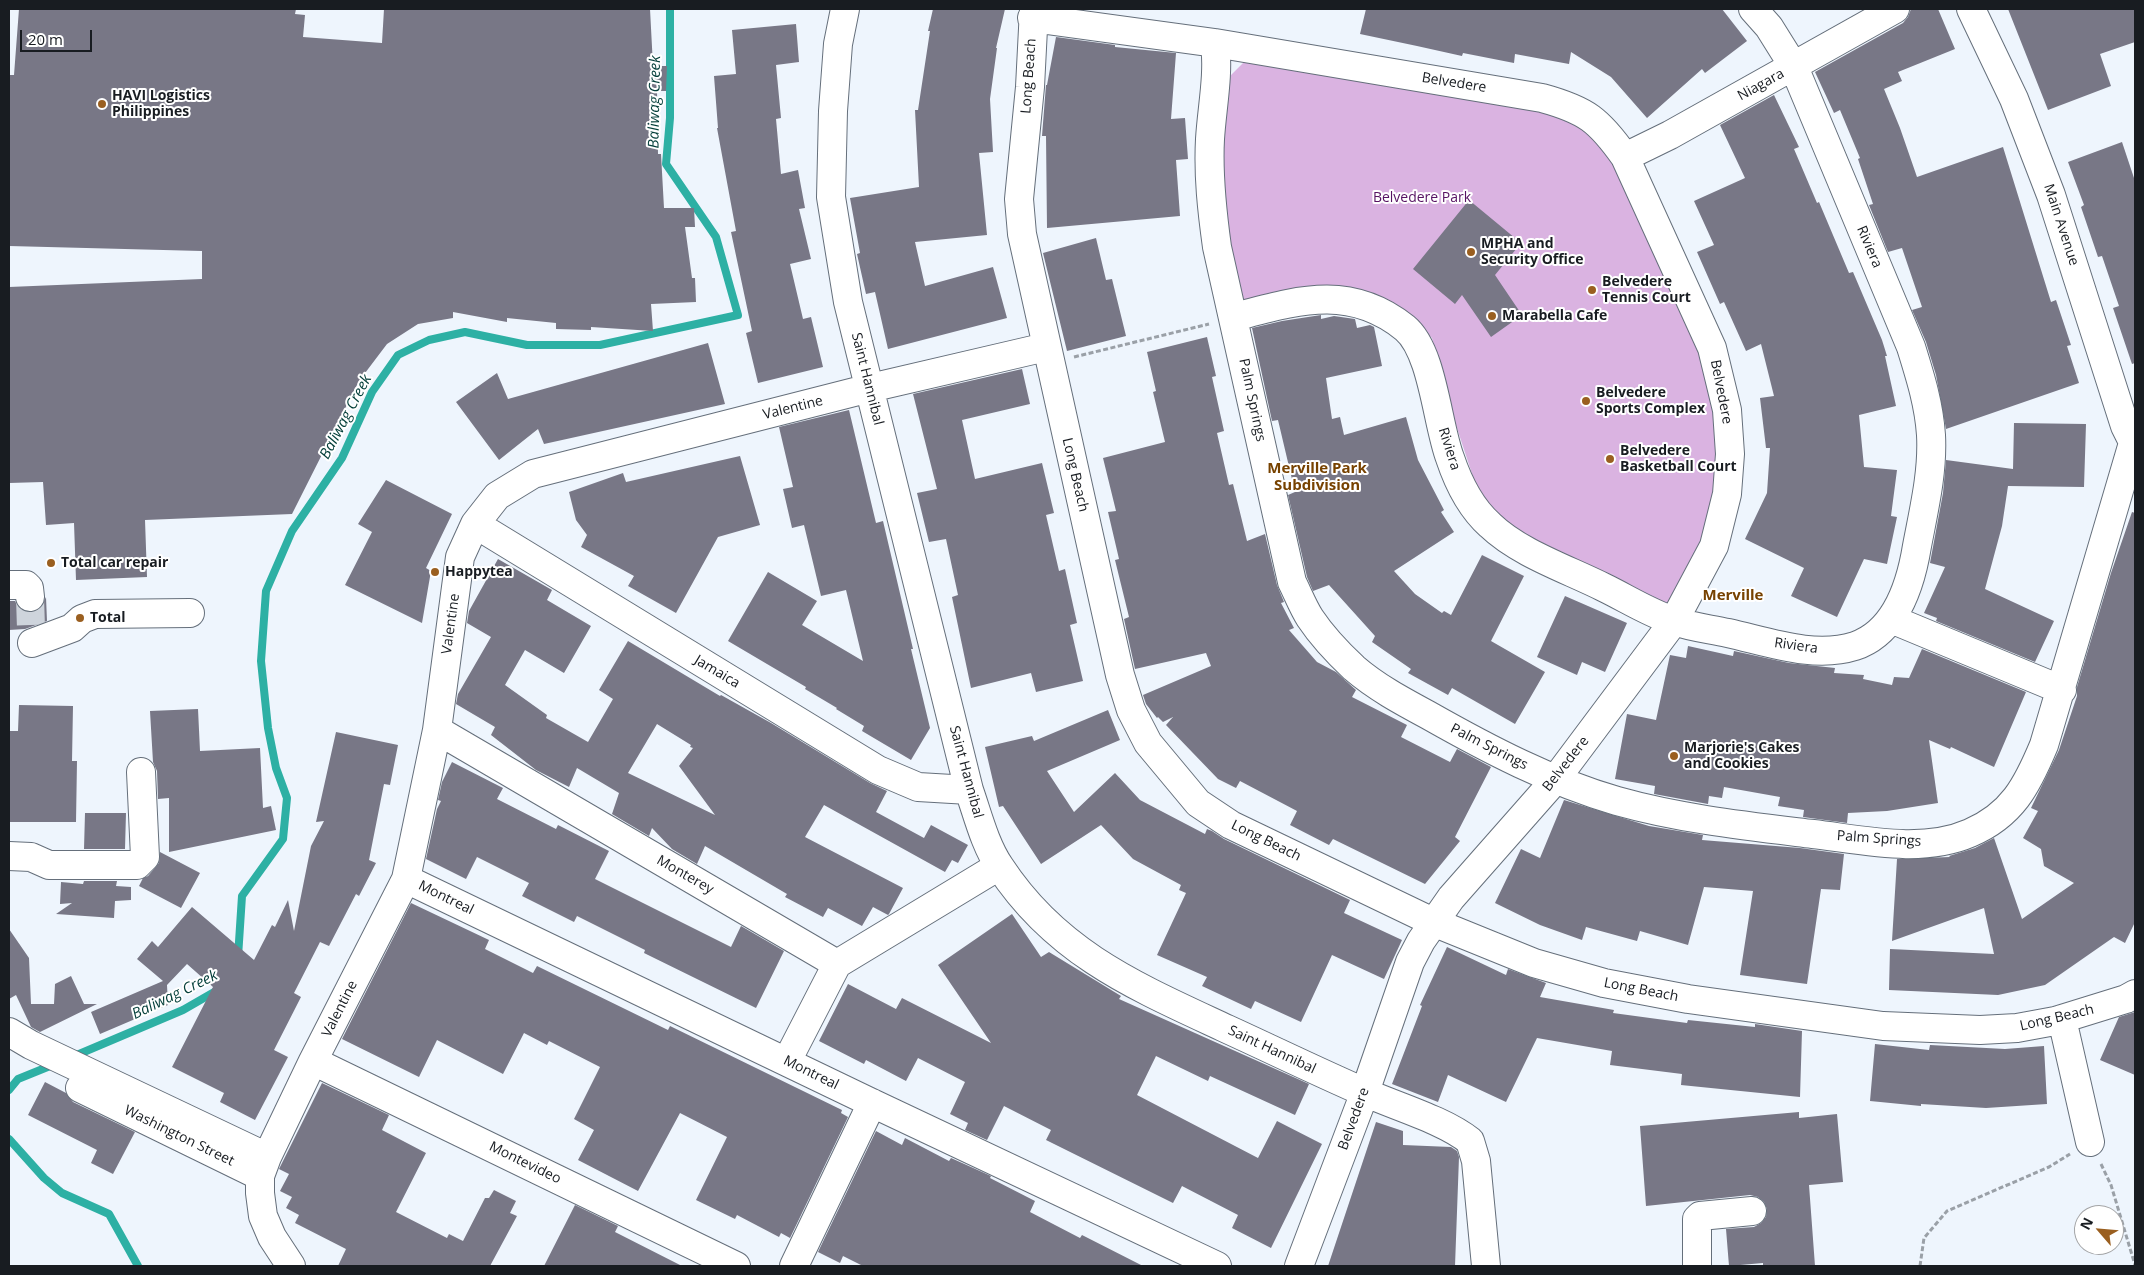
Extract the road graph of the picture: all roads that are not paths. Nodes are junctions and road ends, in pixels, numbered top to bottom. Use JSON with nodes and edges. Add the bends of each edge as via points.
{"nodes":[{"id":1,"x":845,"y":9,"type":"edge"},
{"id":2,"x":1753,"y":9,"type":"edge"},
{"id":3,"x":1895,"y":9,"type":"edge"},
{"id":4,"x":1971,"y":9,"type":"edge"},
{"id":5,"x":1033,"y":13,"type":"edge"},
{"id":6,"x":1215,"y":43,"type":"junction"},
{"id":7,"x":1794,"y":67,"type":"junction"},
{"id":8,"x":1625,"y":157,"type":"junction"},
{"id":9,"x":1234,"y":318,"type":"junction"},
{"id":10,"x":1048,"y":355,"type":"junction"},
{"id":11,"x":870,"y":388,"type":"junction"},
{"id":12,"x":2134,"y":445,"type":"edge"},
{"id":13,"x":476,"y":524,"type":"junction"},
{"id":14,"x":190,"y":613,"type":"dead end"},
{"id":15,"x":1891,"y":618,"type":"junction"},
{"id":16,"x":1674,"y":621,"type":"junction"},
{"id":17,"x":24,"y":638,"type":"edge"},
{"id":18,"x":2062,"y":690,"type":"junction"},
{"id":19,"x":437,"y":730,"type":"junction"},
{"id":20,"x":141,"y":772,"type":"dead end"},
{"id":21,"x":1555,"y":780,"type":"junction"},
{"id":22,"x":969,"y":790,"type":"junction"},
{"id":23,"x":9,"y":856,"type":"edge"},
{"id":24,"x":999,"y":866,"type":"junction"},
{"id":25,"x":406,"y":879,"type":"junction"},
{"id":26,"x":1433,"y":922,"type":"junction"},
{"id":27,"x":837,"y":964,"type":"junction"},
{"id":28,"x":2135,"y":994,"type":"edge"},
{"id":29,"x":2062,"y":1019,"type":"junction"},
{"id":30,"x":18,"y":1048,"type":"edge"},
{"id":31,"x":313,"y":1061,"type":"junction"},
{"id":32,"x":787,"y":1061,"type":"junction"},
{"id":33,"x":1365,"y":1092,"type":"junction"},
{"id":34,"x":872,"y":1103,"type":"junction"},
{"id":35,"x":2090,"y":1142,"type":"road end"},
{"id":36,"x":264,"y":1167,"type":"junction"},
{"id":37,"x":1752,"y":1211,"type":"dead end"},
{"id":38,"x":291,"y":1266,"type":"edge"},
{"id":39,"x":736,"y":1266,"type":"edge"},
{"id":40,"x":794,"y":1266,"type":"edge"},
{"id":41,"x":1217,"y":1266,"type":"edge"},
{"id":42,"x":1299,"y":1266,"type":"edge"},
{"id":43,"x":1486,"y":1266,"type":"edge"},
{"id":44,"x":1697,"y":1266,"type":"edge"}],
"edges":[{"from":1,"to":11,"type":"street","name":"Saint Hannibal","via":[[838,44],[833,111],[831,197],[848,302]]},
{"from":2,"to":7,"type":"street","name":"Riviera","via":[[1769,27]]},
{"from":3,"to":7,"type":"street","name":"Niagara"},
{"from":4,"to":12,"type":"street","name":"Main Avenue","via":[[2014,99],[2052,195],[2125,426]]},
{"from":5,"to":6,"type":"street","name":"Belvedere"},
{"from":5,"to":10,"type":"street","name":"Long Beach","via":[[1030,87],[1019,199],[1022,234]]},
{"from":6,"to":8,"type":"street","name":"Belvedere","via":[[1542,98],[1586,114],[1605,130]]},
{"from":6,"to":9,"type":"street","name":"Palm Springs","via":[[1217,64],[1210,138],[1210,199],[1217,247]]},
{"from":7,"to":8,"type":"street","name":"Niagara"},
{"from":7,"to":15,"type":"street","name":"Riviera","via":[[1911,348],[1925,395],[1931,435],[1930,476],[1913,571]]},
{"from":8,"to":16,"type":"street","name":"Belvedere","via":[[1712,348],[1727,410],[1730,454],[1727,494],[1714,546]]},
{"from":9,"to":16,"type":"street","name":"Riviera","via":[[1323,298],[1356,302],[1384,314],[1408,330],[1423,352],[1450,458],[1466,496],[1489,525],[1514,544]]},
{"from":9,"to":21,"type":"street","name":"Palm Springs","via":[[1292,582],[1310,618],[1354,668],[1381,689],[1454,730]]},
{"from":10,"to":11,"type":"street","name":"Valentine"},
{"from":10,"to":26,"type":"street","name":"Long Beach","via":[[1120,675],[1131,710],[1148,743],[1198,803],[1231,825]]},
{"from":11,"to":13,"type":"street","name":"Valentine","via":[[533,474],[497,496]]},
{"from":11,"to":22,"type":"street","name":"Saint Hannibal"},
{"from":12,"to":18,"type":"street","name":"Palm Springs"},
{"from":13,"to":19,"type":"street","name":"Valentine","via":[[460,557]]},
{"from":13,"to":22,"type":"street","name":"Jamaica","via":[[878,770],[918,787]]},
{"from":14,"to":17,"type":"street","via":[[95,614],[72,628]]},
{"from":15,"to":16,"type":"street","name":"Riviera","via":[[1877,633],[1857,645],[1832,650],[1805,650]]},
{"from":15,"to":18,"type":"street"},
{"from":16,"to":21,"type":"street","name":"Belvedere"},
{"from":18,"to":21,"type":"street","name":"Palm Springs","via":[[2030,780],[2002,816],[1970,833],[1945,841],[1908,844],[1726,824],[1619,802]]},
{"from":19,"to":25,"type":"street","name":"Valentine"},
{"from":19,"to":27,"type":"street","name":"Monterey"},
{"from":20,"to":23,"type":"street","via":[[145,857],[137,865],[57,865],[31,857]]},
{"from":21,"to":26,"type":"street","name":"Belvedere"},
{"from":22,"to":24,"type":"street","name":"Saint Hannibal"},
{"from":24,"to":27,"type":"street"},
{"from":24,"to":33,"type":"street","name":"Saint Hannibal","via":[[1028,904],[1061,938],[1093,962],[1143,990]]},
{"from":25,"to":31,"type":"street","name":"Valentine"},
{"from":25,"to":32,"type":"street","name":"Montreal"},
{"from":26,"to":29,"type":"street","name":"Long Beach","via":[[1524,960],[1571,975],[1688,999],[1884,1026],[1980,1030],[2018,1028]]},
{"from":26,"to":33,"type":"street","name":"Belvedere","via":[[1410,962]]},
{"from":27,"to":32,"type":"street"},
{"from":28,"to":29,"type":"street","name":"Long Beach","via":[[2126,1000]]},
{"from":29,"to":35,"type":"street"},
{"from":30,"to":36,"type":"street","name":"Washington Street"},
{"from":31,"to":36,"type":"street","name":"Valentine"},
{"from":31,"to":39,"type":"street","name":"Montevideo"},
{"from":32,"to":34,"type":"street","name":"Montreal"},
{"from":33,"to":42,"type":"street","name":"Belvedere"},
{"from":33,"to":43,"type":"street","name":"Saint Hannibal","via":[[1453,1130],[1470,1141],[1476,1161]]},
{"from":34,"to":40,"type":"street"},
{"from":34,"to":41,"type":"street","name":"Montreal"},
{"from":36,"to":38,"type":"street","via":[[263,1216]]},
{"from":37,"to":44,"type":"street","via":[[1697,1218]]}]}
